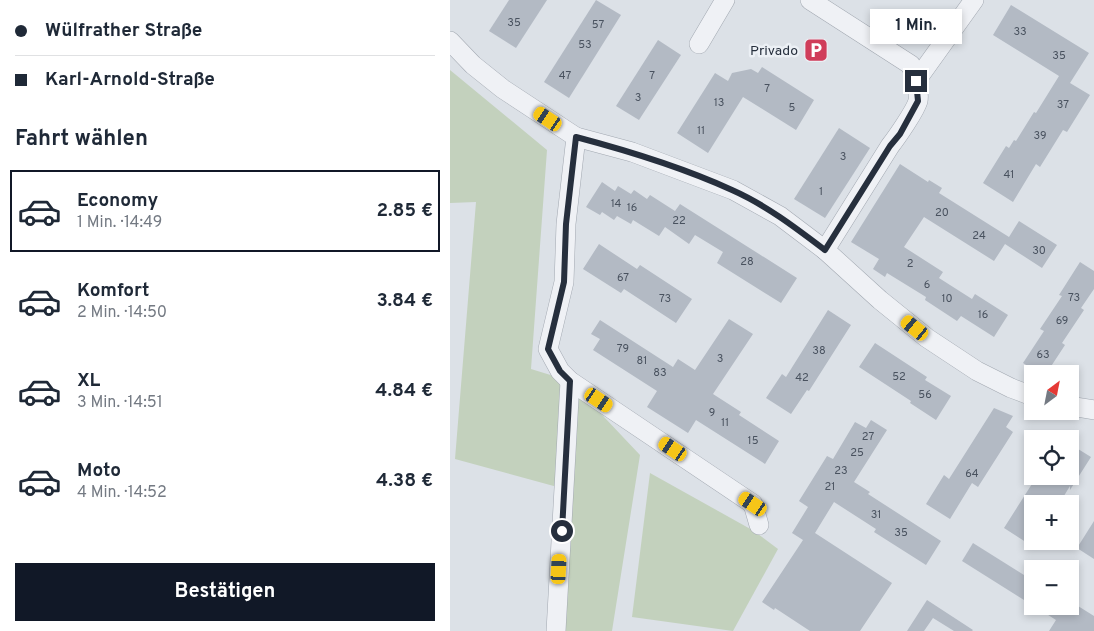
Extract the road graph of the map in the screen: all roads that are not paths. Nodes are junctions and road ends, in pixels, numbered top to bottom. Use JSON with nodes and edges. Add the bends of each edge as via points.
{"nodes":[{"id":1,"x":725,"y":0,"type":"edge"},
{"id":2,"x":810,"y":0,"type":"edge"},
{"id":3,"x":974,"y":0,"type":"edge"},
{"id":4,"x":450,"y":41,"type":"edge"},
{"id":5,"x":699,"y":44,"type":"dead end"},
{"id":6,"x":916,"y":81,"type":"junction"},
{"id":7,"x":576,"y":137,"type":"junction"},
{"id":8,"x":825,"y":250,"type":"junction"},
{"id":9,"x":570,"y":381,"type":"junction"},
{"id":10,"x":1024,"y":393,"type":"edge"},
{"id":11,"x":1079,"y":408,"type":"edge"},
{"id":12,"x":1094,"y":410,"type":"edge"},
{"id":13,"x":759,"y":525,"type":"dead end"},
{"id":14,"x":556,"y":631,"type":"edge"}],
"edges":[{"from":1,"to":5,"type":"street"},
{"from":2,"to":6,"type":"street","via":[[911,65]]},
{"from":3,"to":6,"type":"street"},
{"from":4,"to":7,"type":"street","via":[[503,89]]},
{"from":6,"to":8,"type":"street","via":[[918,101]]},
{"from":7,"to":8,"type":"street","via":[[632,152],[733,190],[780,216]]},
{"from":7,"to":9,"type":"street","via":[[566,224],[564,282],[548,349],[560,371]]},
{"from":8,"to":10,"type":"street","via":[[926,338],[977,371]]},
{"from":9,"to":13,"type":"street","via":[[753,504]]},
{"from":9,"to":14,"type":"street"},
{"from":11,"to":12,"type":"street"}]}
